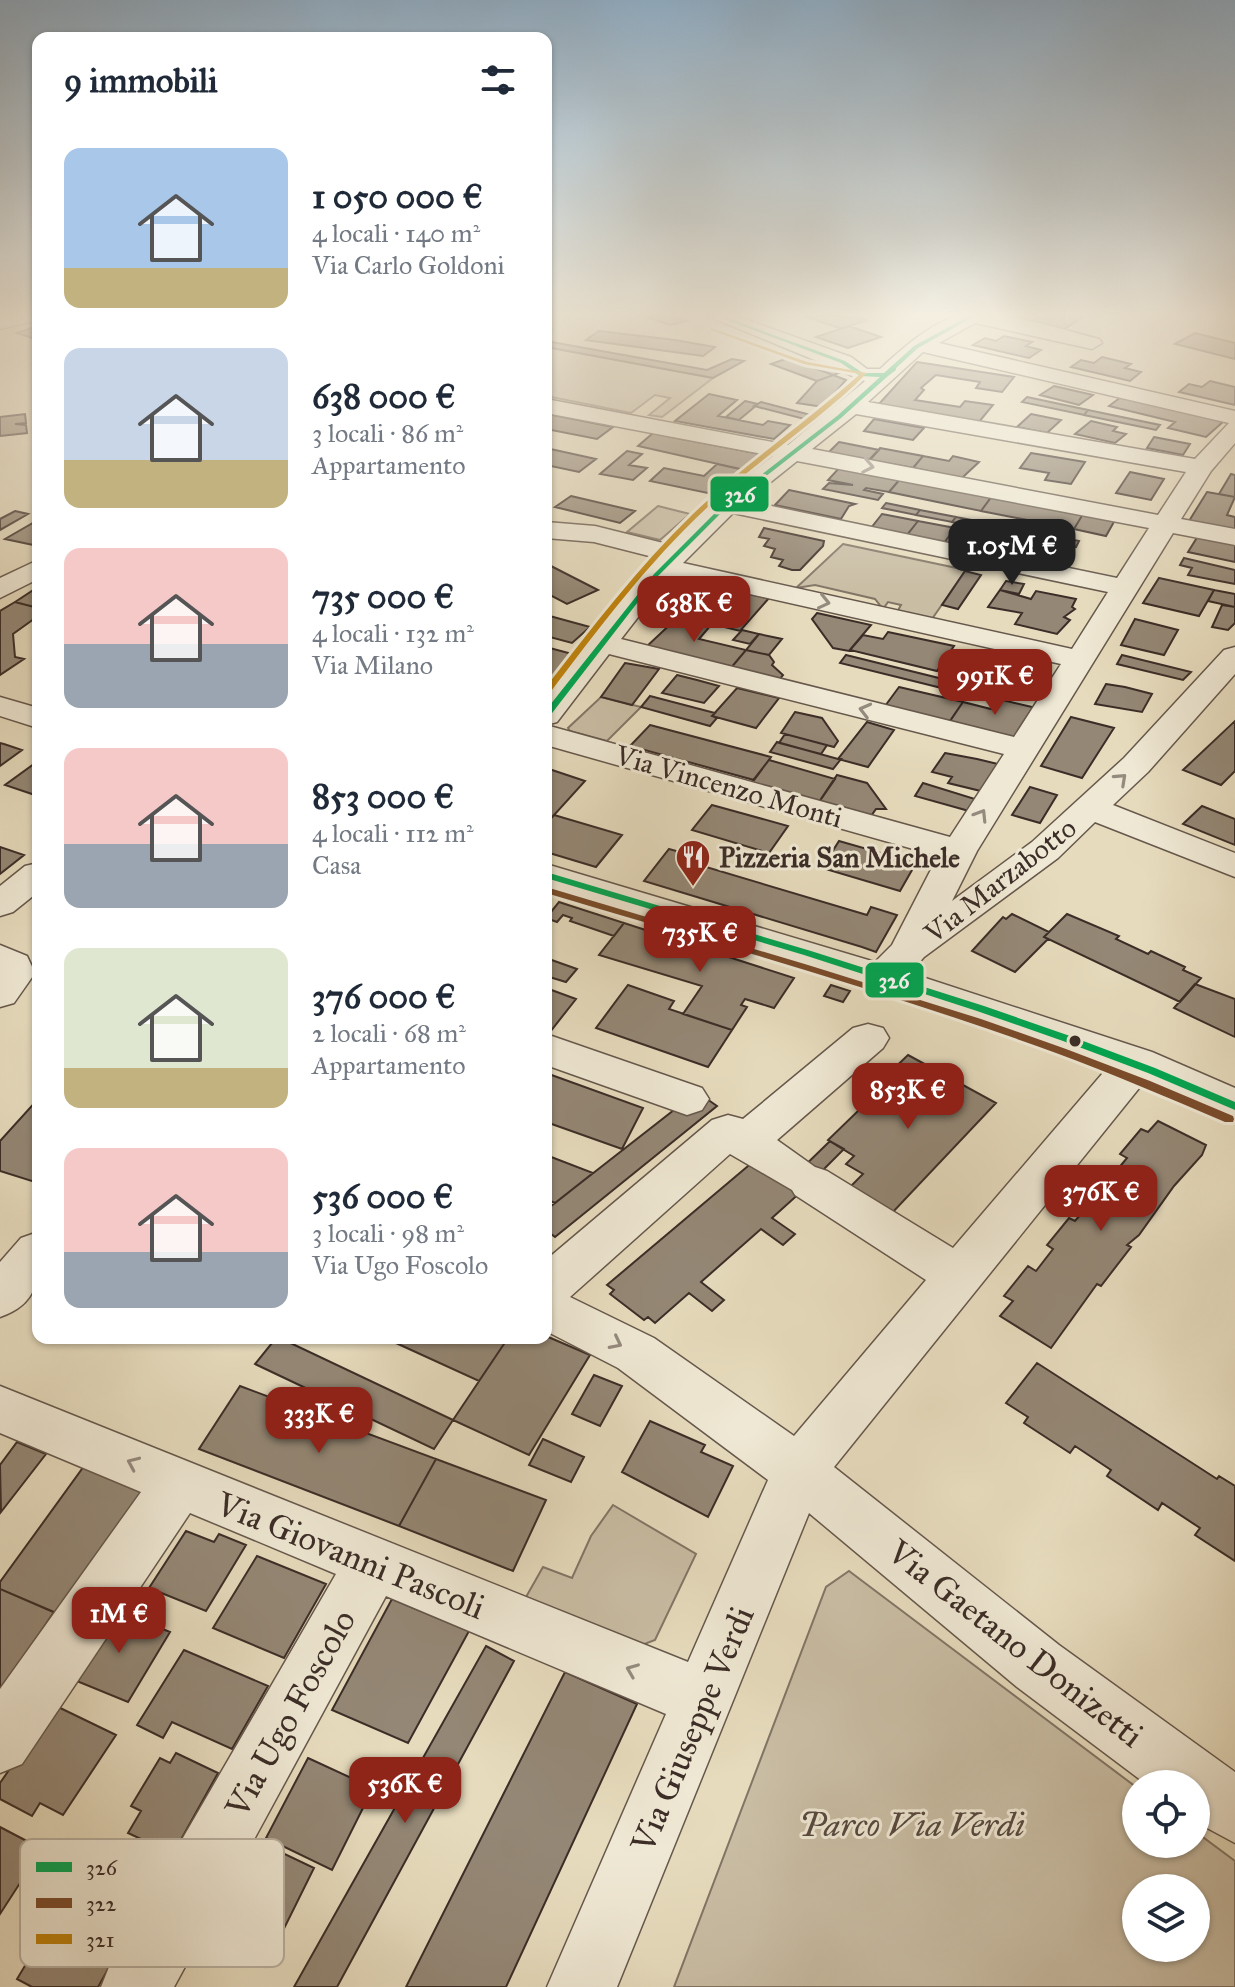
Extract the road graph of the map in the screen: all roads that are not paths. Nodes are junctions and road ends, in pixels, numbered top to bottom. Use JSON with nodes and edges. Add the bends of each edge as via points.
{"nodes":[{"id":1,"x":560,"y":409,"type":"edge"},
{"id":2,"x":848,"y":409,"type":"edge"},
{"id":3,"x":870,"y":409,"type":"edge"},
{"id":4,"x":1195,"y":409,"type":"edge"},
{"id":5,"x":1235,"y":418,"type":"edge"},
{"id":6,"x":1235,"y":429,"type":"edge"},
{"id":7,"x":791,"y":453,"type":"junction"},
{"id":8,"x":1217,"y":458,"type":"edge"},
{"id":9,"x":727,"y":504,"type":"junction"},
{"id":10,"x":1167,"y":523,"type":"junction"},
{"id":11,"x":552,"y":530,"type":"edge"},
{"id":12,"x":1235,"y":537,"type":"edge"},
{"id":13,"x":671,"y":561,"type":"junction"},
{"id":14,"x":32,"y":571,"type":"edge"},
{"id":15,"x":1127,"y":588,"type":"junction"},
{"id":16,"x":0,"y":590,"type":"edge"},
{"id":17,"x":605,"y":644,"type":"junction"},
{"id":18,"x":1235,"y":656,"type":"edge"},
{"id":19,"x":1082,"y":660,"type":"junction"},
{"id":20,"x":552,"y":699,"type":"edge"},
{"id":21,"x":0,"y":706,"type":"edge"},
{"id":22,"x":32,"y":716,"type":"edge"},
{"id":23,"x":552,"y":737,"type":"edge"},
{"id":24,"x":1022,"y":749,"type":"junction"},
{"id":25,"x":1091,"y":808,"type":"junction"},
{"id":26,"x":959,"y":851,"type":"junction"},
{"id":27,"x":1235,"y":866,"type":"edge"},
{"id":28,"x":552,"y":877,"type":"edge"},
{"id":29,"x":32,"y":879,"type":"edge"},
{"id":30,"x":0,"y":904,"type":"edge"},
{"id":31,"x":0,"y":958,"type":"edge"},
{"id":32,"x":896,"y":964,"type":"junction"},
{"id":33,"x":0,"y":994,"type":"edge"},
{"id":34,"x":868,"y":1038,"type":"dead end"},
{"id":35,"x":552,"y":1051,"type":"edge"},
{"id":36,"x":1137,"y":1062,"type":"junction"},
{"id":37,"x":687,"y":1099,"type":"dead end"},
{"id":38,"x":1235,"y":1106,"type":"edge"},
{"id":39,"x":746,"y":1142,"type":"junction"},
{"id":40,"x":32,"y":1258,"type":"edge"},
{"id":41,"x":959,"y":1276,"type":"junction"},
{"id":42,"x":552,"y":1284,"type":"edge"},
{"id":43,"x":0,"y":1297,"type":"edge"},
{"id":44,"x":552,"y":1311,"type":"edge"},
{"id":45,"x":0,"y":1409,"type":"edge"},
{"id":46,"x":799,"y":1471,"type":"junction"},
{"id":47,"x":179,"y":1484,"type":"junction"},
{"id":48,"x":373,"y":1564,"type":"junction"},
{"id":49,"x":704,"y":1699,"type":"junction"},
{"id":50,"x":0,"y":1742,"type":"edge"},
{"id":51,"x":1235,"y":1811,"type":"edge"},
{"id":52,"x":219,"y":1839,"type":"edge"},
{"id":53,"x":147,"y":1967,"type":"edge"},
{"id":54,"x":136,"y":1987,"type":"edge"},
{"id":55,"x":582,"y":1987,"type":"edge"}],
"edges":[{"from":1,"to":7,"type":"street"},
{"from":2,"to":7,"type":"street"},
{"from":3,"to":8,"type":"street"},
{"from":4,"to":5,"type":"street"},
{"from":6,"to":8,"type":"street"},
{"from":7,"to":9,"type":"street"},
{"from":7,"to":10,"type":"street","one_way":true},
{"from":8,"to":10,"type":"street"},
{"from":9,"to":13,"type":"street"},
{"from":9,"to":15,"type":"street"},
{"from":10,"to":12,"type":"street"},
{"from":10,"to":15,"type":"street"},
{"from":11,"to":13,"type":"street","via":[[595,534]]},
{"from":13,"to":17,"type":"street"},
{"from":13,"to":19,"type":"street","one_way":true},
{"from":14,"to":16,"type":"street"},
{"from":15,"to":19,"type":"street"},
{"from":17,"to":20,"type":"street"},
{"from":24,"to":17,"type":"street","one_way":true},
{"from":25,"to":18,"type":"street","name":"Via Marzabotto","one_way":true},
{"from":19,"to":24,"type":"street"},
{"from":21,"to":22,"type":"street"},
{"from":23,"to":26,"type":"street","name":"Via Vincenzo Monti"},
{"from":26,"to":24,"type":"street","one_way":true},
{"from":25,"to":27,"type":"street","name":"Via Marzabotto"},
{"from":25,"to":32,"type":"street","name":"Via Marzabotto","via":[[1045,850]]},
{"from":26,"to":32,"type":"street"},
{"from":28,"to":32,"type":"street"},
{"from":29,"to":30,"type":"street"},
{"from":31,"to":33,"type":"street","via":[[13,965],[15,973]]},
{"from":32,"to":36,"type":"street"},
{"from":34,"to":39,"type":"street"},
{"from":35,"to":37,"type":"street"},
{"from":36,"to":38,"type":"street"},
{"from":36,"to":41,"type":"street","name":"Via Giuseppe Verdi"},
{"from":39,"to":41,"type":"street"},
{"from":39,"to":42,"type":"street","via":[[728,1131]]},
{"from":40,"to":43,"type":"street"},
{"from":41,"to":46,"type":"street","name":"Via Giuseppe Verdi"},
{"from":44,"to":46,"type":"street","name":"Via Gaetano Donizetti","one_way":true,"via":[[636,1353]]},
{"from":47,"to":45,"type":"street","name":"Via Giovanni Pascoli","one_way":true},
{"from":46,"to":49,"type":"street","name":"Via Giuseppe Verdi"},
{"from":46,"to":51,"type":"street","name":"Via Gaetano Donizetti","via":[[1038,1666]]},
{"from":47,"to":48,"type":"street","name":"Via Giovanni Pascoli"},
{"from":47,"to":50,"type":"street"},
{"from":49,"to":48,"type":"street","name":"Via Giovanni Pascoli","one_way":true},
{"from":48,"to":52,"type":"street","name":"Via Ugo Foscolo"},
{"from":49,"to":55,"type":"street","name":"Via Giuseppe Verdi"},
{"from":53,"to":54,"type":"street","name":"Via Ugo Foscolo"}]}
